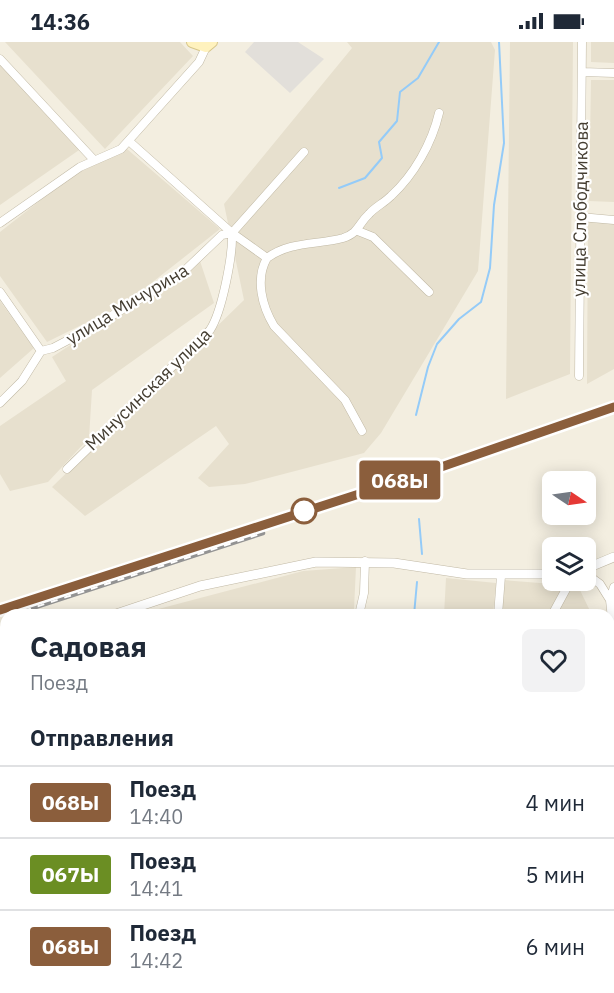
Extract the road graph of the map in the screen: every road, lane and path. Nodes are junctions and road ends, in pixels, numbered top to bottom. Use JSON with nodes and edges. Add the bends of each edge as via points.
{"nodes":[{"id":1,"x":192,"y":42,"type":"edge"},
{"id":2,"x":582,"y":42,"type":"edge"},
{"id":3,"x":209,"y":45,"type":"edge"},
{"id":4,"x":0,"y":59,"type":"edge"},
{"id":5,"x":582,"y":72,"type":"junction"},
{"id":6,"x":614,"y":73,"type":"edge"},
{"id":7,"x":439,"y":114,"type":"dead end"},
{"id":8,"x":130,"y":142,"type":"junction"},
{"id":9,"x":304,"y":152,"type":"dead end"},
{"id":10,"x":94,"y":160,"type":"junction"},
{"id":11,"x":580,"y":217,"type":"junction"},
{"id":12,"x":614,"y":220,"type":"edge"},
{"id":13,"x":0,"y":223,"type":"edge"},
{"id":14,"x":358,"y":231,"type":"junction"},
{"id":15,"x":232,"y":233,"type":"junction"},
{"id":16,"x":267,"y":258,"type":"junction"},
{"id":17,"x":0,"y":292,"type":"edge"},
{"id":18,"x":429,"y":292,"type":"dead end"},
{"id":19,"x":41,"y":351,"type":"junction"},
{"id":20,"x":579,"y":376,"type":"dead end"},
{"id":21,"x":0,"y":403,"type":"edge"},
{"id":22,"x":362,"y":431,"type":"dead end"},
{"id":23,"x":67,"y":469,"type":"dead end"},
{"id":24,"x":614,"y":557,"type":"edge"},
{"id":25,"x":365,"y":561,"type":"junction"},
{"id":26,"x":596,"y":566,"type":"edge"},
{"id":27,"x":542,"y":574,"type":"edge"},
{"id":28,"x":501,"y":576,"type":"junction"},
{"id":29,"x":596,"y":581,"type":"edge"},
{"id":30,"x":614,"y":587,"type":"edge"},
{"id":31,"x":565,"y":591,"type":"edge"},
{"id":32,"x":610,"y":600,"type":"junction"},
{"id":33,"x":145,"y":609,"type":"edge"},
{"id":34,"x":360,"y":609,"type":"edge"},
{"id":35,"x":498,"y":609,"type":"edge"},
{"id":36,"x":555,"y":609,"type":"edge"},
{"id":37,"x":611,"y":609,"type":"edge"}],
"edges":[{"from":1,"to":3,"type":"main road"},
{"from":2,"to":5,"type":"street","name":"улица Слободчикова"},
{"from":3,"to":8,"type":"street"},
{"from":4,"to":10,"type":"street"},
{"from":5,"to":6,"type":"street"},
{"from":5,"to":11,"type":"street","name":"улица Слободчикова"},
{"from":7,"to":14,"type":"street","via":[[434,135],[420,158],[396,191],[369,213]]},
{"from":8,"to":10,"type":"street","via":[[115,153]]},
{"from":8,"to":15,"type":"street"},
{"from":9,"to":15,"type":"street","name":"улица Мичурина"},
{"from":10,"to":13,"type":"street"},
{"from":11,"to":12,"type":"street"},
{"from":11,"to":20,"type":"street","name":"улица Слободчикова"},
{"from":14,"to":16,"type":"street","via":[[343,238],[295,246]]},
{"from":14,"to":18,"type":"street","via":[[373,237]]},
{"from":15,"to":16,"type":"street"},
{"from":15,"to":19,"type":"street","name":"улица Мичурина","via":[[222,235],[180,275],[81,333]]},
{"from":15,"to":23,"type":"street","name":"Минусинская улица","via":[[231,255],[210,330]]},
{"from":16,"to":22,"type":"street","via":[[261,289],[267,314],[345,400]]},
{"from":17,"to":19,"type":"street"},
{"from":19,"to":21,"type":"street","via":[[22,381]]},
{"from":24,"to":26,"type":"street"},
{"from":25,"to":28,"type":"street"},
{"from":25,"to":33,"type":"street","via":[[293,565],[200,586]]},
{"from":25,"to":34,"type":"street"},
{"from":27,"to":28,"type":"street"},
{"from":28,"to":35,"type":"street"},
{"from":29,"to":32,"type":"street"},
{"from":30,"to":32,"type":"street"},
{"from":31,"to":36,"type":"street"},
{"from":32,"to":37,"type":"street"}]}
